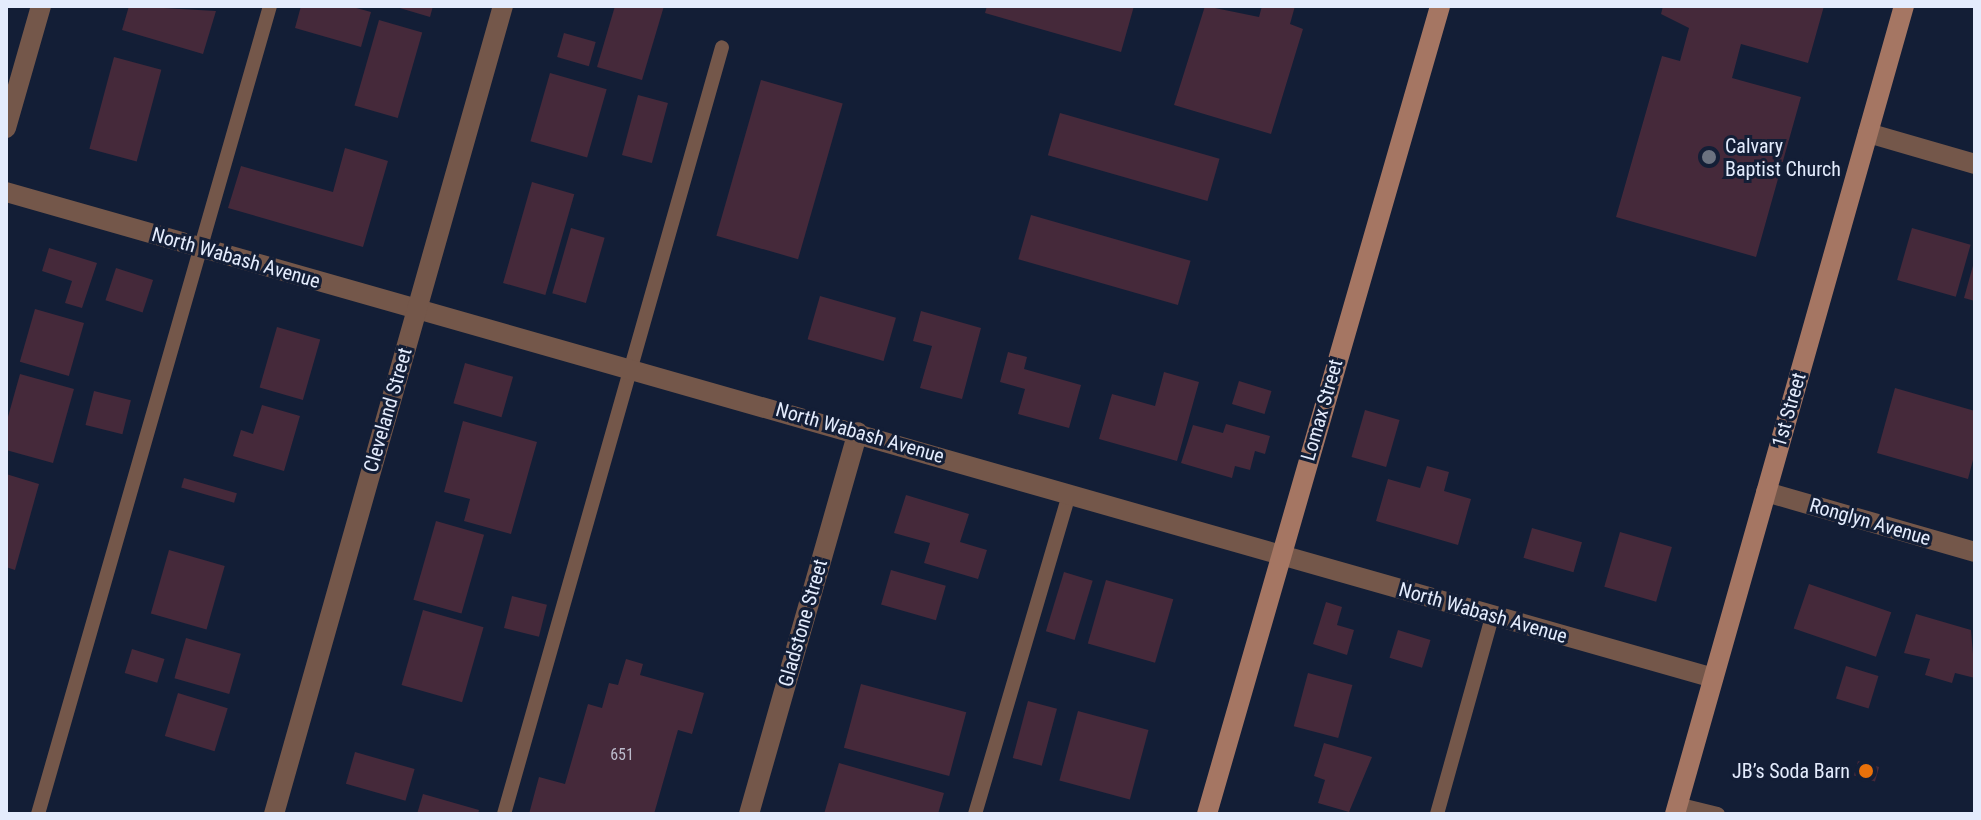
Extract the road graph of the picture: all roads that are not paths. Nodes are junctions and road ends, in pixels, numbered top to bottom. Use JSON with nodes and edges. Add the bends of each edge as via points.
{"nodes":[{"id":1,"x":41,"y":6,"type":"edge"},
{"id":2,"x":270,"y":6,"type":"edge"},
{"id":3,"x":503,"y":6,"type":"edge"},
{"id":4,"x":1440,"y":6,"type":"edge"},
{"id":5,"x":1904,"y":6,"type":"edge"},
{"id":6,"x":722,"y":47,"type":"dead end"},
{"id":7,"x":6,"y":128,"type":"edge"},
{"id":8,"x":1868,"y":133,"type":"junction"},
{"id":9,"x":1975,"y":164,"type":"edge"},
{"id":10,"x":6,"y":192,"type":"edge"},
{"id":11,"x":202,"y":248,"type":"junction"},
{"id":12,"x":416,"y":310,"type":"junction"},
{"id":13,"x":630,"y":367,"type":"junction"},
{"id":14,"x":858,"y":432,"type":"junction"},
{"id":15,"x":1766,"y":492,"type":"junction"},
{"id":16,"x":1069,"y":494,"type":"junction"},
{"id":17,"x":1975,"y":552,"type":"edge"},
{"id":18,"x":1281,"y":553,"type":"junction"},
{"id":19,"x":1492,"y":617,"type":"junction"},
{"id":20,"x":1713,"y":678,"type":"junction"},
{"id":21,"x":1676,"y":809,"type":"edge"},
{"id":22,"x":38,"y":814,"type":"edge"},
{"id":23,"x":274,"y":814,"type":"edge"},
{"id":24,"x":504,"y":814,"type":"edge"},
{"id":25,"x":749,"y":814,"type":"edge"},
{"id":26,"x":975,"y":814,"type":"edge"},
{"id":27,"x":1207,"y":814,"type":"edge"},
{"id":28,"x":1437,"y":814,"type":"edge"},
{"id":29,"x":1718,"y":814,"type":"edge"}],
"edges":[{"from":1,"to":7,"type":"street"},
{"from":2,"to":11,"type":"lane"},
{"from":3,"to":12,"type":"street","name":"Cleveland Street"},
{"from":4,"to":18,"type":"main road","name":"Lomax Street"},
{"from":5,"to":8,"type":"main road","name":"1st Street"},
{"from":6,"to":13,"type":"lane"},
{"from":8,"to":9,"type":"street"},
{"from":8,"to":15,"type":"main road","name":"1st Street"},
{"from":10,"to":11,"type":"street","name":"North Wabash Avenue"},
{"from":11,"to":12,"type":"street","name":"North Wabash Avenue"},
{"from":11,"to":22,"type":"lane"},
{"from":12,"to":13,"type":"street","name":"North Wabash Avenue"},
{"from":12,"to":23,"type":"street","name":"Cleveland Street"},
{"from":13,"to":14,"type":"street","name":"North Wabash Avenue"},
{"from":13,"to":24,"type":"lane"},
{"from":14,"to":16,"type":"street","name":"North Wabash Avenue"},
{"from":14,"to":25,"type":"street","name":"Gladstone Street"},
{"from":15,"to":17,"type":"street","name":"Ronglyn Avenue"},
{"from":15,"to":20,"type":"main road","name":"1st Street"},
{"from":16,"to":18,"type":"street","name":"North Wabash Avenue"},
{"from":16,"to":26,"type":"lane"},
{"from":18,"to":19,"type":"street","name":"North Wabash Avenue"},
{"from":18,"to":27,"type":"main road","name":"Lomax Street"},
{"from":19,"to":20,"type":"street","name":"North Wabash Avenue"},
{"from":19,"to":28,"type":"lane"},
{"from":20,"to":21,"type":"main road","name":"1st Street"},
{"from":21,"to":29,"type":"lane"}]}
